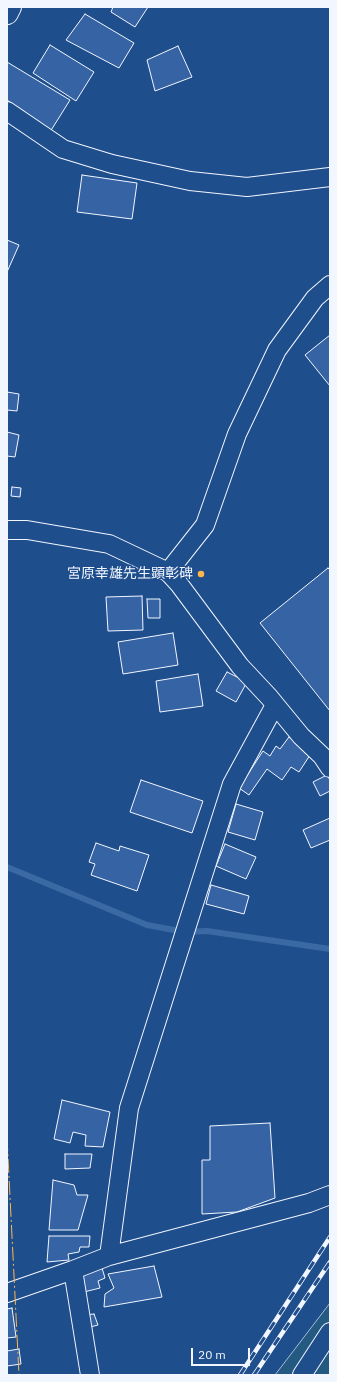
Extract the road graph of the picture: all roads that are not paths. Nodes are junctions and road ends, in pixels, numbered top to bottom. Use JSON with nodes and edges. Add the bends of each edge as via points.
{"nodes":[{"id":1,"x":10,"y":7,"type":"edge"},
{"id":2,"x":7,"y":12,"type":"edge"},
{"id":3,"x":7,"y":111,"type":"edge"},
{"id":4,"x":330,"y":177,"type":"edge"},
{"id":5,"x":330,"y":285,"type":"edge"},
{"id":6,"x":7,"y":530,"type":"edge"},
{"id":7,"x":168,"y":572,"type":"junction"},
{"id":8,"x":275,"y":705,"type":"junction"},
{"id":9,"x":330,"y":768,"type":"edge"},
{"id":10,"x":330,"y":1195,"type":"edge"},
{"id":11,"x":109,"y":1256,"type":"junction"},
{"id":12,"x":73,"y":1270,"type":"junction"},
{"id":13,"x":7,"y":1293,"type":"edge"},
{"id":14,"x":330,"y":1332,"type":"edge"},
{"id":15,"x":90,"y":1375,"type":"edge"},
{"id":16,"x":302,"y":1375,"type":"edge"}],
"edges":[{"from":1,"to":2,"type":"main road"},
{"from":3,"to":4,"type":"street","via":[[63,149],[112,164],[190,181],[248,187]]},
{"from":5,"to":7,"type":"street","via":[[314,298],[277,350],[237,434],[205,525]]},
{"from":6,"to":7,"type":"street","via":[[27,530],[109,544]]},
{"from":7,"to":8,"type":"street","via":[[240,666]]},
{"from":8,"to":9,"type":"street"},
{"from":8,"to":11,"type":"street","via":[[232,784],[129,1108]]},
{"from":10,"to":11,"type":"street","via":[[309,1203]]},
{"from":11,"to":12,"type":"street"},
{"from":12,"to":13,"type":"street"},
{"from":12,"to":15,"type":"street"},
{"from":14,"to":16,"type":"street"}]}
